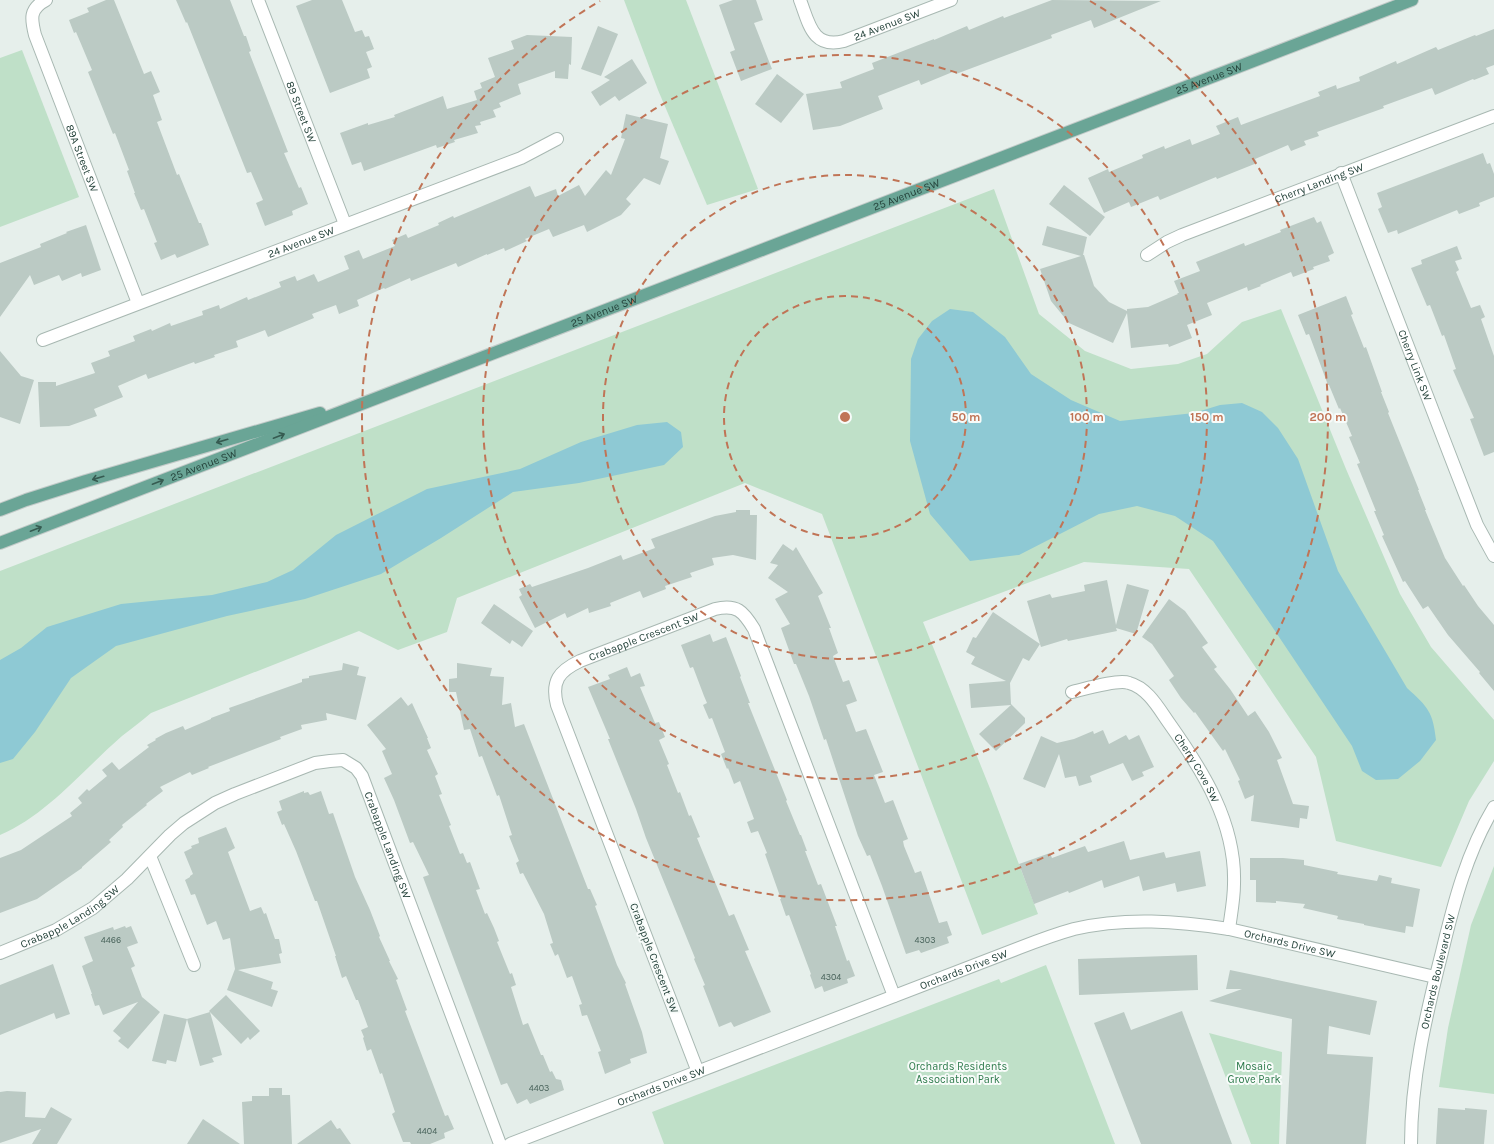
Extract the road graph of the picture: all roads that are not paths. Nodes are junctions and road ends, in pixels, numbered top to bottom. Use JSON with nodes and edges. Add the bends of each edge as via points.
{"nodes":[{"id":1,"x":46,"y":0,"type":"edge"},
{"id":2,"x":258,"y":0,"type":"edge"},
{"id":3,"x":800,"y":0,"type":"edge"},
{"id":4,"x":950,"y":0,"type":"edge"},
{"id":5,"x":1409,"y":1,"type":"edge"},
{"id":6,"x":1494,"y":116,"type":"edge"},
{"id":7,"x":557,"y":139,"type":"dead end"},
{"id":8,"x":1341,"y":173,"type":"junction"},
{"id":9,"x":345,"y":224,"type":"junction"},
{"id":10,"x":1148,"y":255,"type":"dead end"},
{"id":11,"x":138,"y":303,"type":"junction"},
{"id":12,"x":43,"y":340,"type":"dead end"},
{"id":13,"x":408,"y":387,"type":"junction"},
{"id":14,"x":0,"y":510,"type":"edge"},
{"id":15,"x":0,"y":543,"type":"edge"},
{"id":16,"x":1494,"y":556,"type":"edge"},
{"id":17,"x":1072,"y":692,"type":"dead end"},
{"id":18,"x":1494,"y":807,"type":"edge"},
{"id":19,"x":150,"y":856,"type":"junction"},
{"id":20,"x":1229,"y":929,"type":"junction"},
{"id":21,"x":0,"y":953,"type":"edge"},
{"id":22,"x":194,"y":965,"type":"dead end"},
{"id":23,"x":1435,"y":977,"type":"junction"},
{"id":24,"x":894,"y":996,"type":"junction"},
{"id":25,"x":698,"y":1072,"type":"junction"},
{"id":26,"x":536,"y":1139,"type":"edge"},
{"id":27,"x":500,"y":1144,"type":"edge"},
{"id":28,"x":510,"y":1144,"type":"edge"},
{"id":29,"x":1411,"y":1144,"type":"edge"}],
"edges":[{"from":1,"to":11,"type":"street","name":"89A Street SW","via":[[36,6],[33,12],[32,20],[36,35]]},
{"from":2,"to":9,"type":"street","name":"89 Street SW"},
{"from":3,"to":4,"type":"street","name":"24 Avenue SW","via":[[816,37],[829,44],[844,42]]},
{"from":5,"to":13,"type":"main road","name":"25 Avenue SW"},
{"from":6,"to":8,"type":"street","name":"Cherry Landing SW"},
{"from":7,"to":9,"type":"street","name":"24 Avenue SW","via":[[521,158]]},
{"from":8,"to":10,"type":"street","name":"Cherry Landing SW","via":[[1182,235]]},
{"from":8,"to":16,"type":"street","name":"Cherry Link SW","via":[[1477,525]]},
{"from":9,"to":11,"type":"street","name":"24 Avenue SW"},
{"from":11,"to":12,"type":"street","name":"24 Avenue SW"},
{"from":13,"to":14,"type":"main road","name":"25 Avenue SW","one_way":true,"via":[[86,481]]},
{"from":15,"to":13,"type":"main road","name":"25 Avenue SW","one_way":true},
{"from":17,"to":20,"type":"street","name":"Cherry Cove SW","via":[[1118,682],[1135,685],[1152,699],[1192,756],[1218,803],[1231,850],[1234,883]]},
{"from":18,"to":23,"type":"street","name":"Orchards Boulevard SW","via":[[1463,875]]},
{"from":19,"to":21,"type":"street","name":"Crabapple Landing SW","via":[[92,908],[56,930]]},
{"from":19,"to":22,"type":"street"},
{"from":19,"to":27,"type":"street","name":"Crabapple Landing SW","via":[[184,823],[215,803],[235,794],[315,763],[343,760],[356,768],[362,776]]},
{"from":20,"to":23,"type":"street","name":"Orchards Drive SW"},
{"from":20,"to":24,"type":"street","name":"Orchards Drive SW","via":[[1150,921],[1121,922],[1074,929]]},
{"from":23,"to":29,"type":"street","name":"Orchards Boulevard SW","via":[[1417,1064],[1411,1113]]},
{"from":24,"to":25,"type":"street","name":"Orchards Drive SW"},
{"from":24,"to":25,"type":"street","name":"Crabapple Crescent SW","via":[[754,629],[744,614],[733,607],[715,609],[580,661],[563,671],[557,678],[554,688],[556,705]]},
{"from":25,"to":26,"type":"street","name":"Orchards Drive SW"},
{"from":26,"to":28,"type":"street","name":"Orchards Drive SW"}]}
